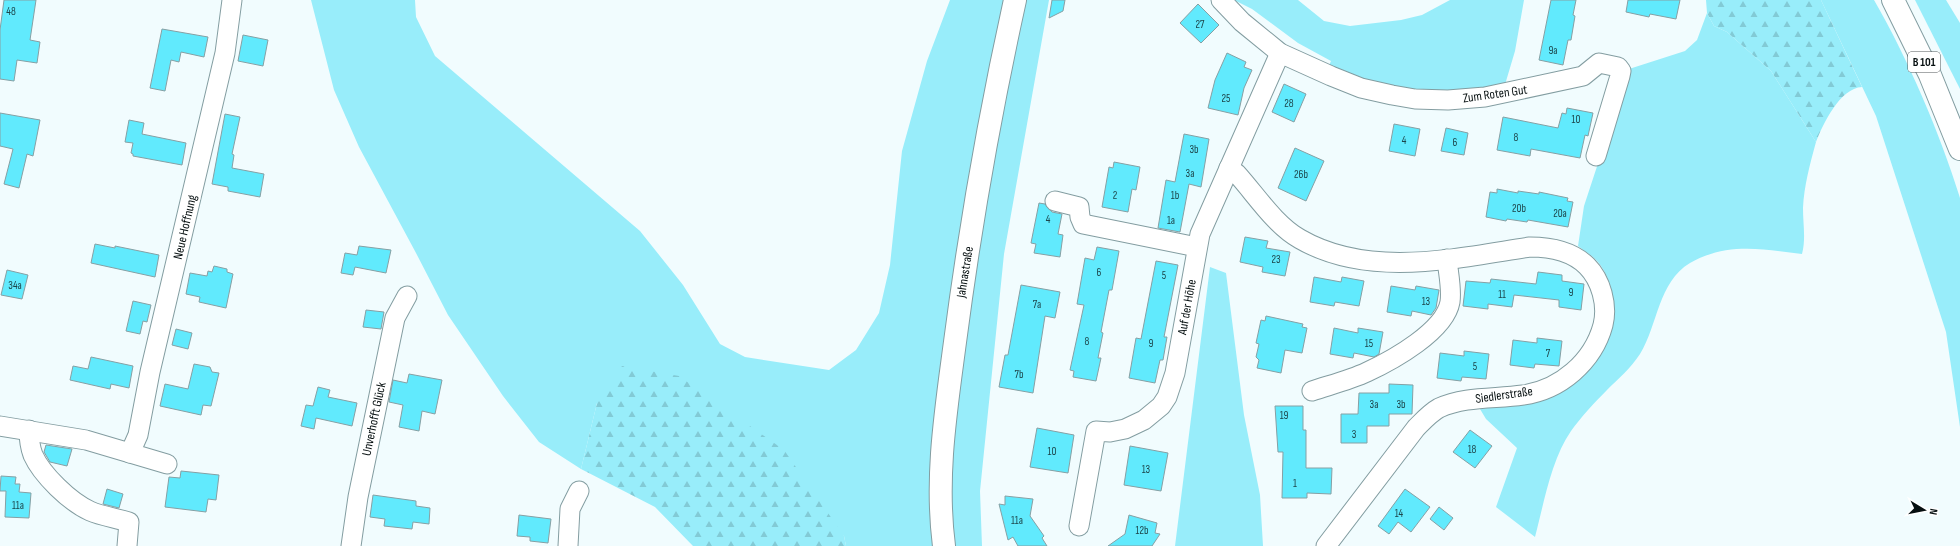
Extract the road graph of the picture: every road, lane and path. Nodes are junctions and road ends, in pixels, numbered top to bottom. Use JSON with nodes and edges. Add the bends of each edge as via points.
{"nodes":[{"id":1,"x":232,"y":0,"type":"edge"},
{"id":2,"x":1015,"y":0,"type":"edge"},
{"id":3,"x":1221,"y":0,"type":"edge"},
{"id":4,"x":1893,"y":0,"type":"edge"},
{"id":5,"x":1280,"y":53,"type":"junction"},
{"id":6,"x":1960,"y":149,"type":"edge"},
{"id":7,"x":1596,"y":156,"type":"dead end"},
{"id":8,"x":1229,"y":168,"type":"junction"},
{"id":9,"x":1055,"y":200,"type":"dead end"},
{"id":10,"x":1198,"y":247,"type":"junction"},
{"id":11,"x":1446,"y":259,"type":"junction"},
{"id":12,"x":407,"y":296,"type":"dead end"},
{"id":13,"x":1312,"y":391,"type":"dead end"},
{"id":14,"x":0,"y":426,"type":"edge"},
{"id":15,"x":29,"y":430,"type":"junction"},
{"id":16,"x":130,"y":453,"type":"junction"},
{"id":17,"x":167,"y":464,"type":"dead end"},
{"id":18,"x":579,"y":491,"type":"dead end"},
{"id":19,"x":1080,"y":526,"type":"dead end"},
{"id":20,"x":127,"y":546,"type":"edge"},
{"id":21,"x":351,"y":546,"type":"edge"},
{"id":22,"x":568,"y":546,"type":"edge"},
{"id":23,"x":944,"y":546,"type":"edge"},
{"id":24,"x":1326,"y":546,"type":"edge"}],
"edges":[{"from":1,"to":16,"type":"street","name":"Neue Hoffnung","via":[[225,53],[150,372],[138,435]]},
{"from":2,"to":23,"type":"street","name":"Jahnastraße","via":[[978,187],[950,384],[940,476]]},
{"from":3,"to":5,"type":"street","via":[[1242,22]]},
{"from":4,"to":6,"type":"street","number":"B 101","via":[[1930,75]]},
{"from":5,"to":7,"type":"street","name":"Zum Roten Gut","via":[[1361,88],[1422,99],[1485,97],[1583,76],[1599,63],[1618,67],[1621,71],[1620,76]]},
{"from":5,"to":8,"type":"street","name":"Auf der Höhe"},
{"from":8,"to":10,"type":"street","name":"Auf der Höhe","via":[[1204,223]]},
{"from":8,"to":11,"type":"street","name":"Siedlerstraße","via":[[1280,223],[1300,239],[1321,249],[1354,259],[1396,262]]},
{"from":9,"to":10,"type":"street","via":[[1079,207],[1083,224]]},
{"from":10,"to":19,"type":"street","name":"Auf der Höhe","via":[[1175,373],[1167,397],[1161,406],[1144,420],[1126,429],[1110,432],[1096,430]]},
{"from":11,"to":13,"type":"street","via":[[1450,302],[1435,328],[1415,344],[1367,372]]},
{"from":11,"to":24,"type":"street","name":"Siedlerstraße","via":[[1530,247],[1549,247],[1577,258],[1588,267],[1603,297],[1604,321],[1598,341],[1582,364],[1554,385],[1524,395],[1458,402],[1432,412],[1416,428]]},
{"from":12,"to":21,"type":"street","name":"Unverhofft Glück","via":[[395,318],[358,497]]},
{"from":14,"to":15,"type":"street"},
{"from":15,"to":16,"type":"street","via":[[86,440]]},
{"from":15,"to":20,"type":"street","via":[[29,441],[34,455],[63,492],[90,511],[129,522]]},
{"from":16,"to":17,"type":"street"},
{"from":18,"to":22,"type":"street","via":[[570,509]]}]}
